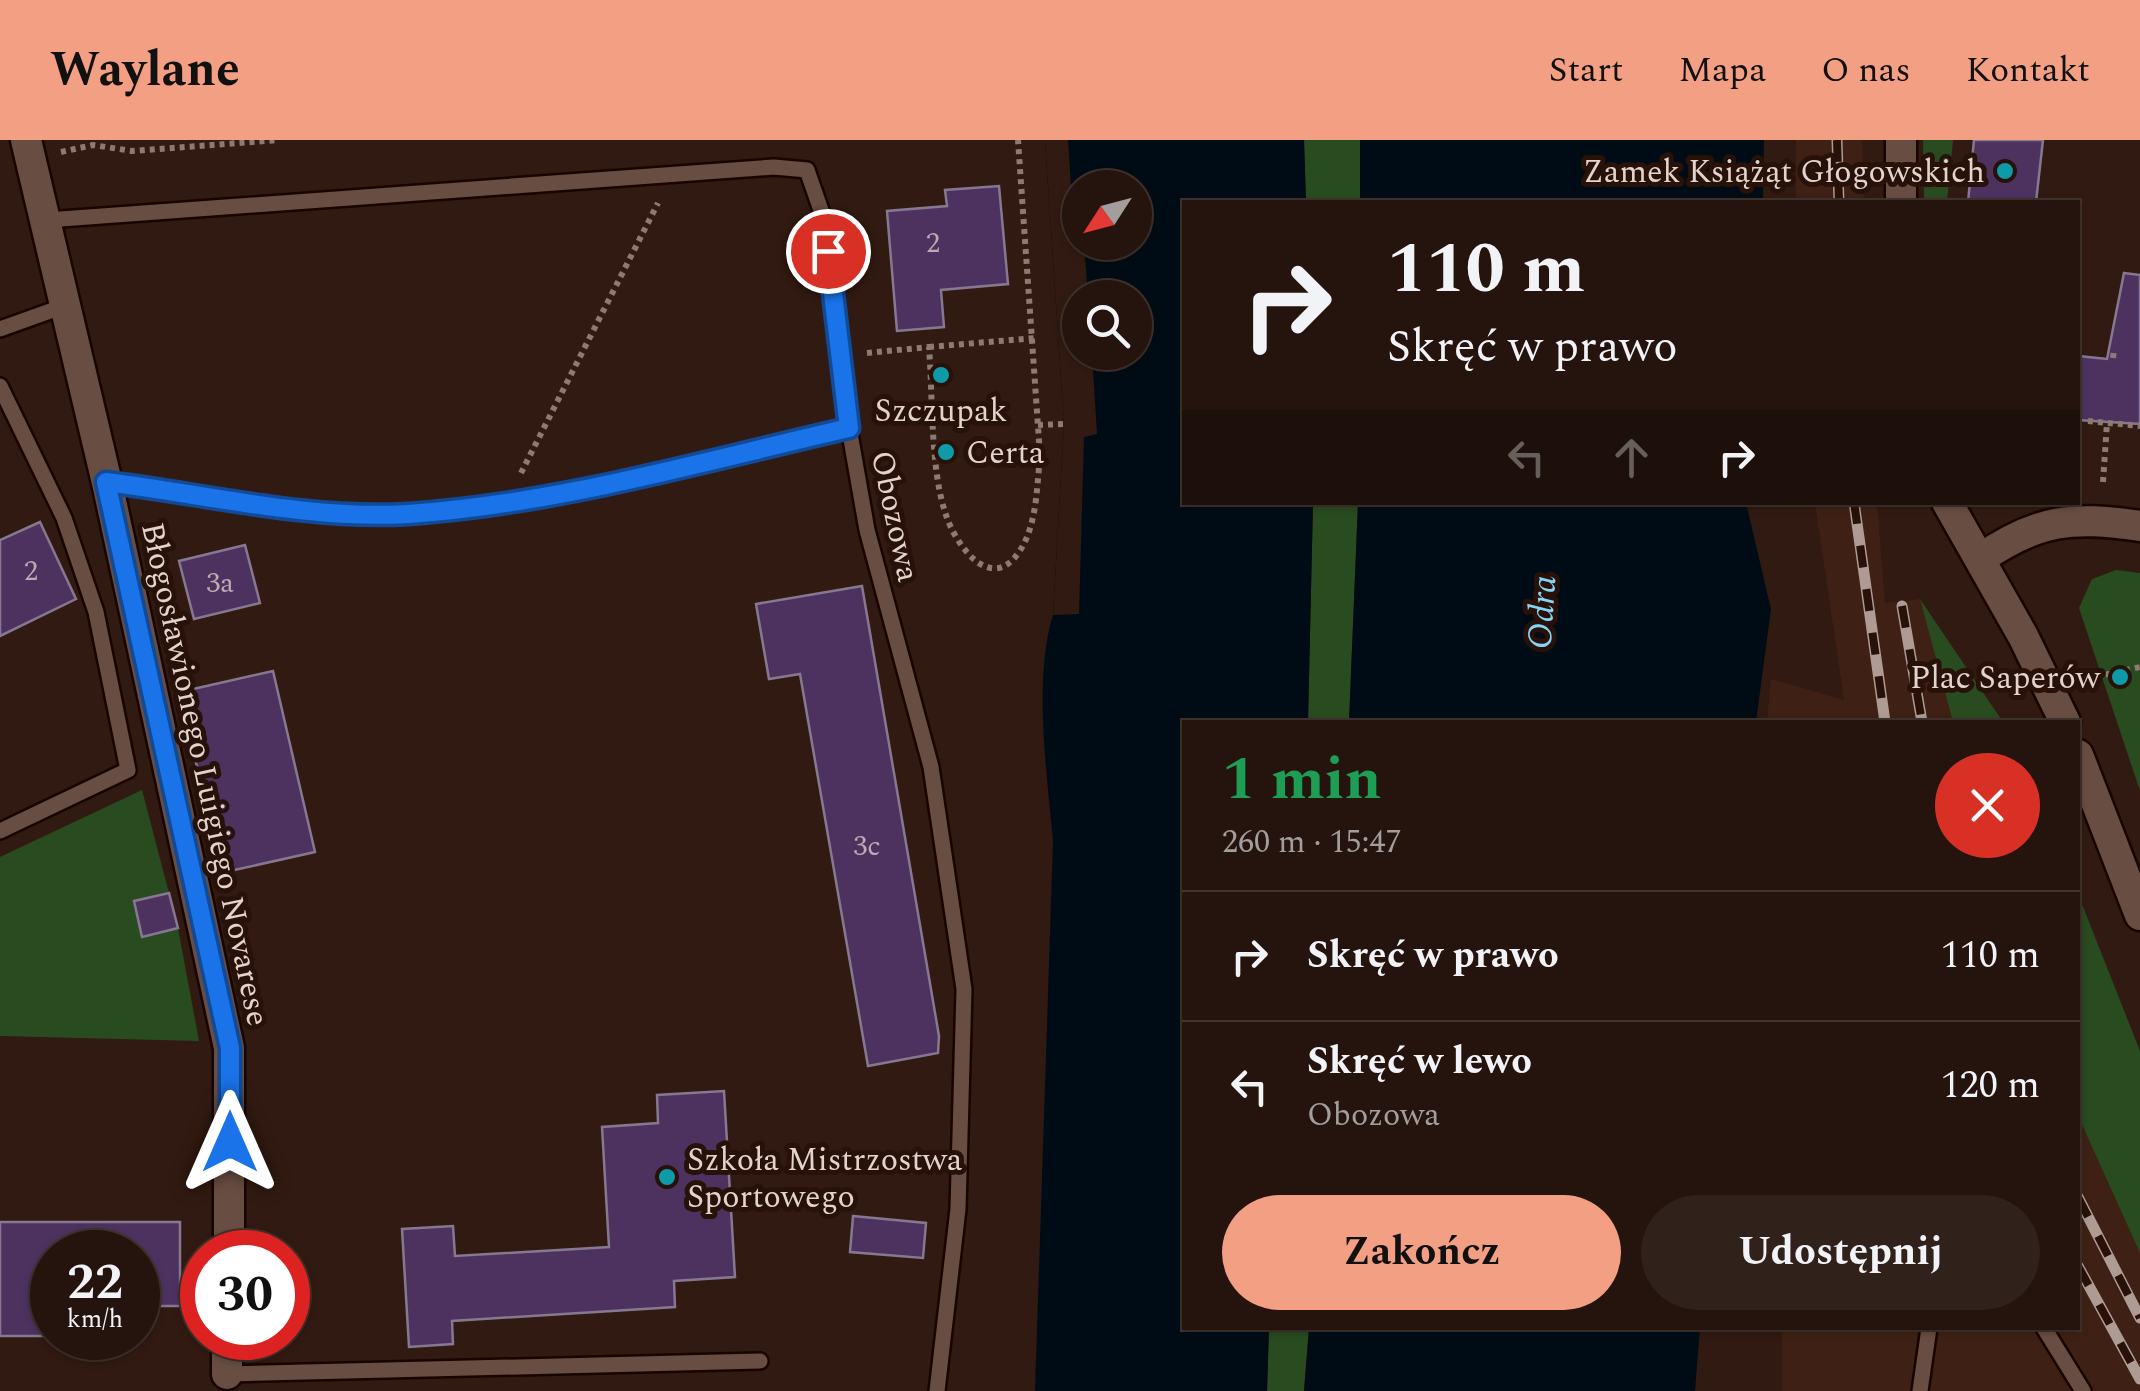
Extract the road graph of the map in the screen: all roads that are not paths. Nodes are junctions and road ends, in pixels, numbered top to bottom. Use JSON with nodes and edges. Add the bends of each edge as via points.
{"nodes":[{"id":1,"x":1901,"y":140,"type":"edge"},
{"id":2,"x":39,"y":147,"type":"edge"},
{"id":3,"x":1901,"y":200,"type":"edge"},
{"id":4,"x":47,"y":220,"type":"junction"},
{"id":5,"x":67,"y":305,"type":"junction"},
{"id":6,"x":0,"y":329,"type":"edge"},
{"id":7,"x":0,"y":386,"type":"edge"},
{"id":8,"x":849,"y":428,"type":"junction"},
{"id":9,"x":106,"y":482,"type":"junction"},
{"id":10,"x":1949,"y":505,"type":"edge"},
{"id":11,"x":2140,"y":526,"type":"edge"},
{"id":12,"x":1980,"y":558,"type":"junction"},
{"id":13,"x":2063,"y":720,"type":"edge"},
{"id":14,"x":2080,"y":760,"type":"edge"},
{"id":15,"x":0,"y":831,"type":"edge"},
{"id":16,"x":2140,"y":915,"type":"edge"},
{"id":17,"x":229,"y":1230,"type":"edge"},
{"id":18,"x":1928,"y":1330,"type":"edge"},
{"id":19,"x":2045,"y":1330,"type":"edge"},
{"id":20,"x":226,"y":1360,"type":"edge"},
{"id":21,"x":760,"y":1361,"type":"dead end"},
{"id":22,"x":226,"y":1374,"type":"joint"},
{"id":23,"x":937,"y":1391,"type":"edge"},
{"id":24,"x":1920,"y":1391,"type":"edge"},
{"id":25,"x":2083,"y":1391,"type":"edge"}],
"edges":[{"from":1,"to":3,"type":"street"},
{"from":2,"to":4,"type":"street","name":"Błogosławionego Luigiego Novarese"},
{"from":4,"to":5,"type":"street","name":"Błogosławionego Luigiego Novarese"},
{"from":4,"to":8,"type":"lane","name":"Obozowa","via":[[774,166],[807,170],[823,216]]},
{"from":5,"to":6,"type":"lane"},
{"from":5,"to":9,"type":"street","name":"Błogosławionego Luigiego Novarese"},
{"from":7,"to":15,"type":"lane","via":[[64,518],[90,593],[128,770]]},
{"from":8,"to":9,"type":"lane","via":[[507,501],[407,514],[345,513]]},
{"from":8,"to":23,"type":"lane","name":"Obozowa","via":[[867,530],[931,767],[964,989],[958,1210]]},
{"from":9,"to":17,"type":"street","name":"Błogosławionego Luigiego Novarese","via":[[230,1048]]},
{"from":10,"to":12,"type":"street"},
{"from":11,"to":12,"type":"street","via":[[2085,519],[2051,523]]},
{"from":12,"to":13,"type":"street"},
{"from":14,"to":16,"type":"street"},
{"from":18,"to":24,"type":"lane"},
{"from":19,"to":25,"type":"lane"},
{"from":20,"to":22,"type":"street"},
{"from":21,"to":22,"type":"lane"}]}
